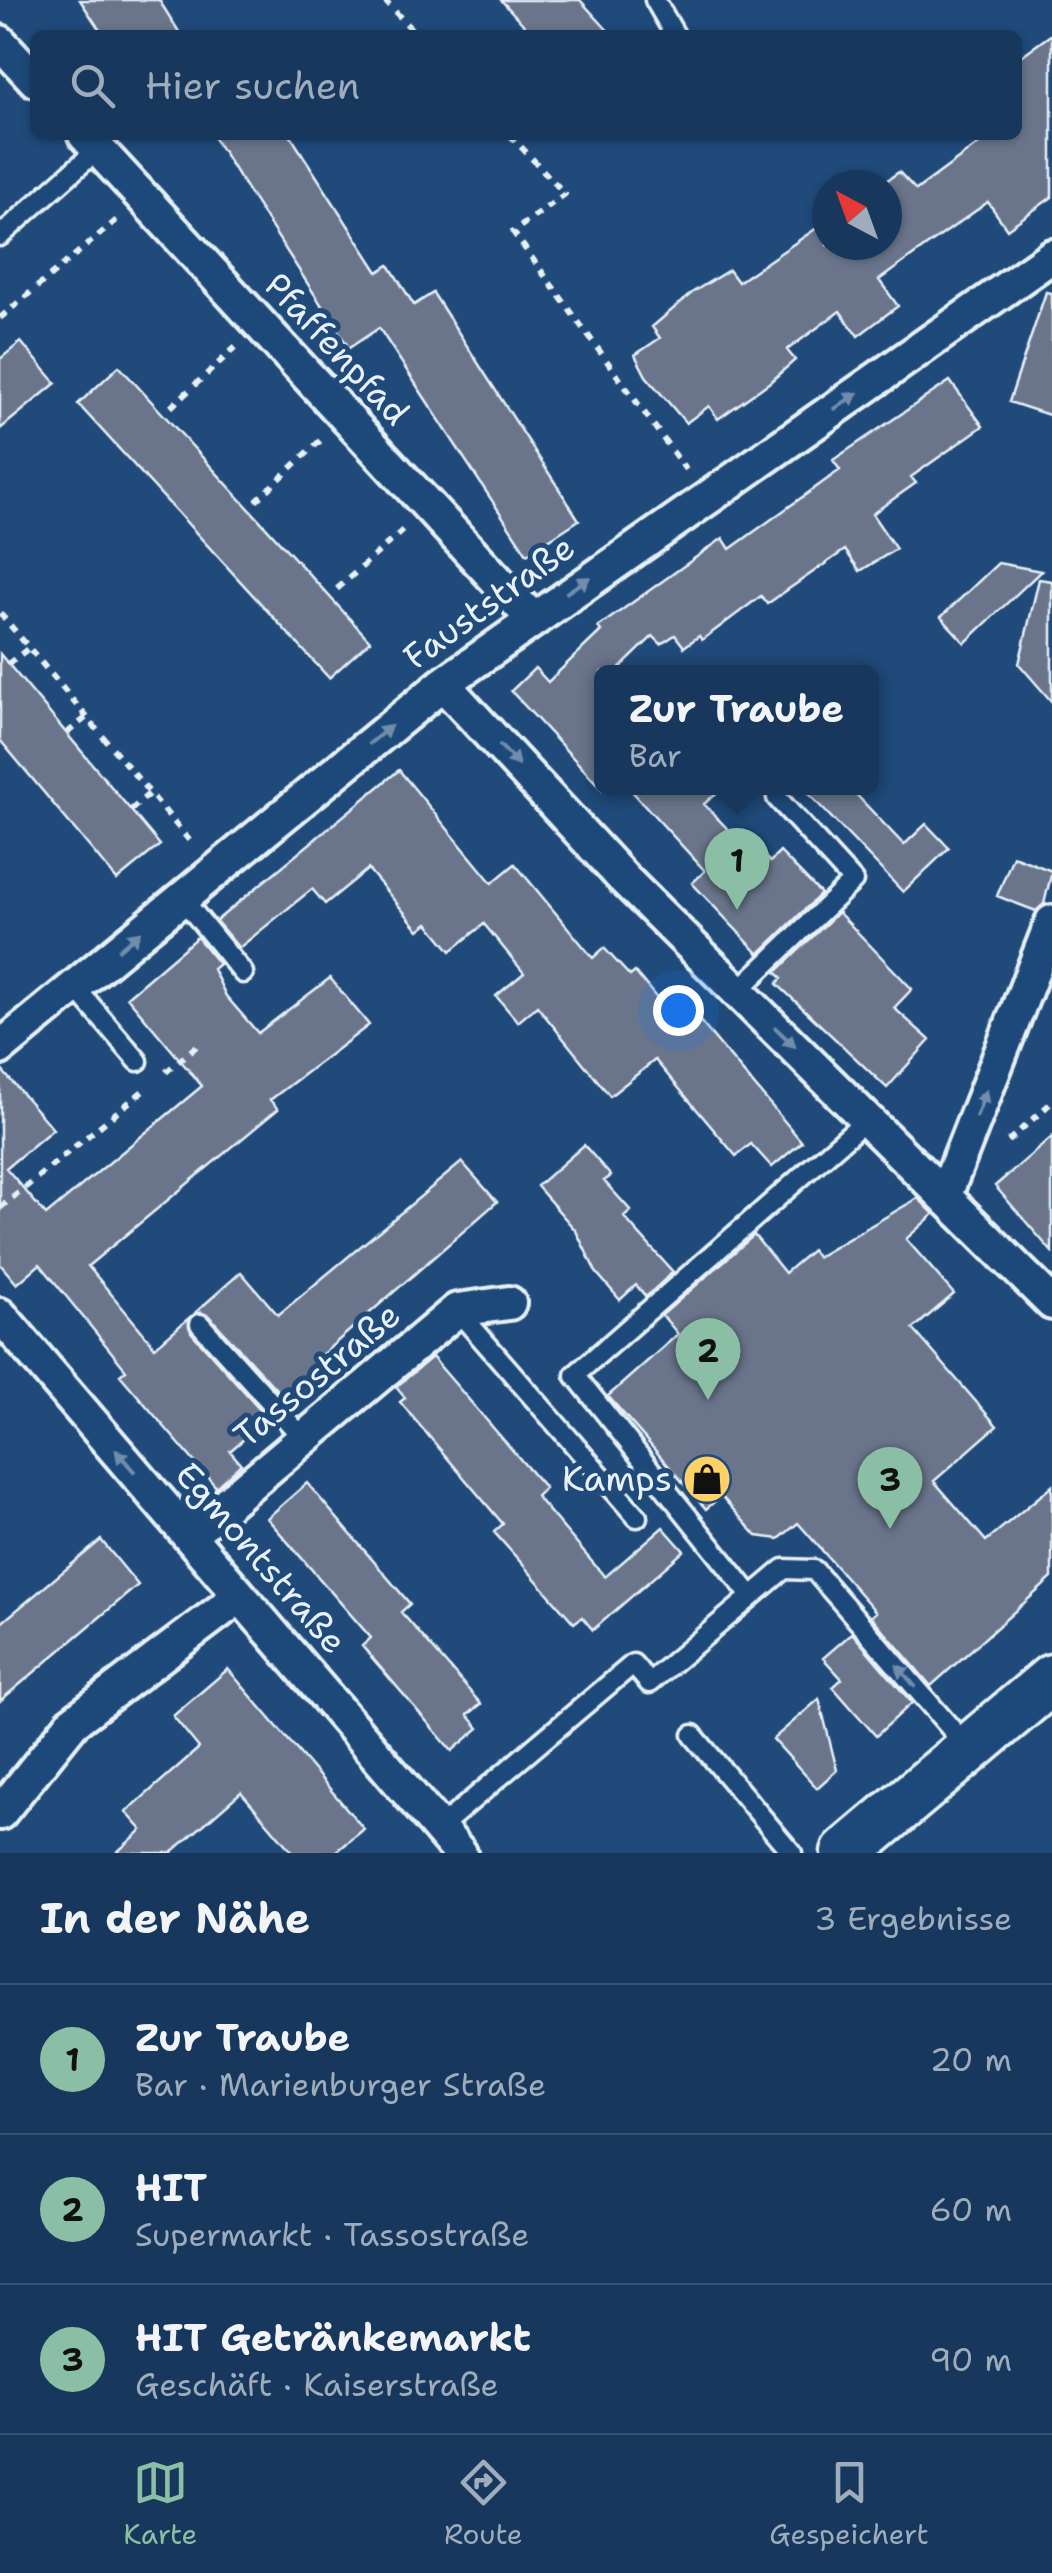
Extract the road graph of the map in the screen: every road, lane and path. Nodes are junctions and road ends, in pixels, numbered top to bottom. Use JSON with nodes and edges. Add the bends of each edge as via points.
{"nodes":[{"id":1,"x":384,"y":0,"type":"edge"},
{"id":2,"x":655,"y":0,"type":"edge"},
{"id":3,"x":412,"y":30,"type":"edge"},
{"id":4,"x":672,"y":30,"type":"edge"},
{"id":5,"x":0,"y":42,"type":"edge"},
{"id":6,"x":30,"y":75,"type":"edge"},
{"id":7,"x":515,"y":140,"type":"edge"},
{"id":8,"x":92,"y":142,"type":"edge"},
{"id":9,"x":143,"y":198,"type":"junction"},
{"id":10,"x":0,"y":236,"type":"edge"},
{"id":11,"x":1052,"y":256,"type":"edge"},
{"id":12,"x":0,"y":318,"type":"edge"},
{"id":13,"x":260,"y":325,"type":"junction"},
{"id":14,"x":171,"y":407,"type":"dead end"},
{"id":15,"x":345,"y":417,"type":"junction"},
{"id":16,"x":706,"y":498,"type":"junction"},
{"id":17,"x":256,"y":500,"type":"dead end"},
{"id":18,"x":429,"y":508,"type":"junction"},
{"id":19,"x":337,"y":589,"type":"dead end"},
{"id":20,"x":0,"y":613,"type":"edge"},
{"id":21,"x":532,"y":617,"type":"junction"},
{"id":22,"x":29,"y":648,"type":"junction"},
{"id":23,"x":8,"y":664,"type":"dead end"},
{"id":24,"x":442,"y":684,"type":"junction"},
{"id":25,"x":87,"y":717,"type":"junction"},
{"id":26,"x":67,"y":734,"type":"dead end"},
{"id":27,"x":150,"y":793,"type":"junction"},
{"id":28,"x":777,"y":798,"type":"dead end"},
{"id":29,"x":131,"y":810,"type":"dead end"},
{"id":30,"x":214,"y":870,"type":"junction"},
{"id":31,"x":181,"y":897,"type":"junction"},
{"id":32,"x":1052,"y":922,"type":"edge"},
{"id":33,"x":243,"y":973,"type":"dead end"},
{"id":34,"x":74,"y":986,"type":"junction"},
{"id":35,"x":738,"y":991,"type":"junction"},
{"id":36,"x":199,"y":1044,"type":"dead end"},
{"id":37,"x":0,"y":1048,"type":"edge"},
{"id":38,"x":138,"y":1061,"type":"dead end"},
{"id":39,"x":859,"y":1110,"type":"junction"},
{"id":40,"x":945,"y":1195,"type":"junction"},
{"id":41,"x":0,"y":1208,"type":"edge"},
{"id":42,"x":509,"y":1303,"type":"dead end"},
{"id":43,"x":1052,"y":1303,"type":"edge"},
{"id":44,"x":457,"y":1310,"type":"junction"},
{"id":45,"x":0,"y":1315,"type":"edge"},
{"id":46,"x":200,"y":1324,"type":"dead end"},
{"id":47,"x":304,"y":1439,"type":"junction"},
{"id":48,"x":636,"y":1517,"type":"dead end"},
{"id":49,"x":188,"y":1536,"type":"junction"},
{"id":50,"x":240,"y":1596,"type":"junction"},
{"id":51,"x":751,"y":1596,"type":"junction"},
{"id":52,"x":1052,"y":1679,"type":"edge"},
{"id":53,"x":692,"y":1734,"type":"dead end"},
{"id":54,"x":970,"y":1750,"type":"junction"},
{"id":55,"x":0,"y":1813,"type":"edge"},
{"id":56,"x":450,"y":1841,"type":"edge"},
{"id":57,"x":792,"y":1853,"type":"edge"},
{"id":58,"x":846,"y":1853,"type":"edge"}],
"edges":[{"from":1,"to":3,"type":"path"},
{"from":2,"to":4,"type":"lane"},
{"from":5,"to":6,"type":"street"},
{"from":7,"to":16,"type":"path","via":[[565,194],[513,232]]},
{"from":8,"to":9,"type":"street","name":"Pfaffenpfad"},
{"from":8,"to":10,"type":"lane"},
{"from":9,"to":12,"type":"path"},
{"from":9,"to":13,"type":"street","name":"Pfaffenpfad"},
{"from":16,"to":11,"type":"street","name":"Fauststraße","one_way":true},
{"from":13,"to":14,"type":"path"},
{"from":13,"to":15,"type":"street","name":"Pfaffenpfad"},
{"from":15,"to":17,"type":"path"},
{"from":15,"to":18,"type":"street","name":"Pfaffenpfad"},
{"from":21,"to":16,"type":"street","name":"Fauststraße","one_way":true},
{"from":18,"to":19,"type":"path"},
{"from":18,"to":21,"type":"street","name":"Pfaffenpfad"},
{"from":20,"to":22,"type":"path"},
{"from":21,"to":24,"type":"street","name":"Fauststraße"},
{"from":22,"to":23,"type":"path"},
{"from":22,"to":25,"type":"path"},
{"from":30,"to":24,"type":"street","name":"Fauststraße","one_way":true},
{"from":24,"to":35,"type":"street","one_way":true},
{"from":25,"to":26,"type":"path"},
{"from":25,"to":27,"type":"path"},
{"from":27,"to":29,"type":"path"},
{"from":27,"to":30,"type":"path"},
{"from":28,"to":35,"type":"lane","via":[[854,881]]},
{"from":30,"to":31,"type":"street","name":"Fauststraße"},
{"from":31,"to":33,"type":"lane"},
{"from":34,"to":31,"type":"street","name":"Fauststraße","one_way":true},
{"from":40,"to":32,"type":"street","one_way":true},
{"from":34,"to":37,"type":"street","name":"Fauststraße"},
{"from":34,"to":38,"type":"lane"},
{"from":35,"to":39,"type":"street","one_way":true},
{"from":36,"to":41,"type":"path"},
{"from":39,"to":40,"type":"street"},
{"from":39,"to":51,"type":"lane","via":[[574,1375]]},
{"from":40,"to":43,"type":"street"},
{"from":42,"to":44,"type":"street","name":"Tassostraße"},
{"from":44,"to":47,"type":"street","name":"Tassostraße"},
{"from":44,"to":48,"type":"lane"},
{"from":49,"to":45,"type":"street","name":"Egmontstraße","one_way":true},
{"from":46,"to":47,"type":"lane"},
{"from":47,"to":49,"type":"street","name":"Tassostraße"},
{"from":49,"to":50,"type":"street","name":"Egmontstraße"},
{"from":50,"to":55,"type":"street","via":[[73,1722]]},
{"from":50,"to":56,"type":"street","name":"Egmontstraße"},
{"from":54,"to":51,"type":"lane","one_way":true,"via":[[814,1570],[784,1569]]},
{"from":51,"to":56,"type":"lane","via":[[649,1683],[633,1664]]},
{"from":52,"to":54,"type":"main road"},
{"from":53,"to":57,"type":"lane"},
{"from":54,"to":58,"type":"main road"}]}
